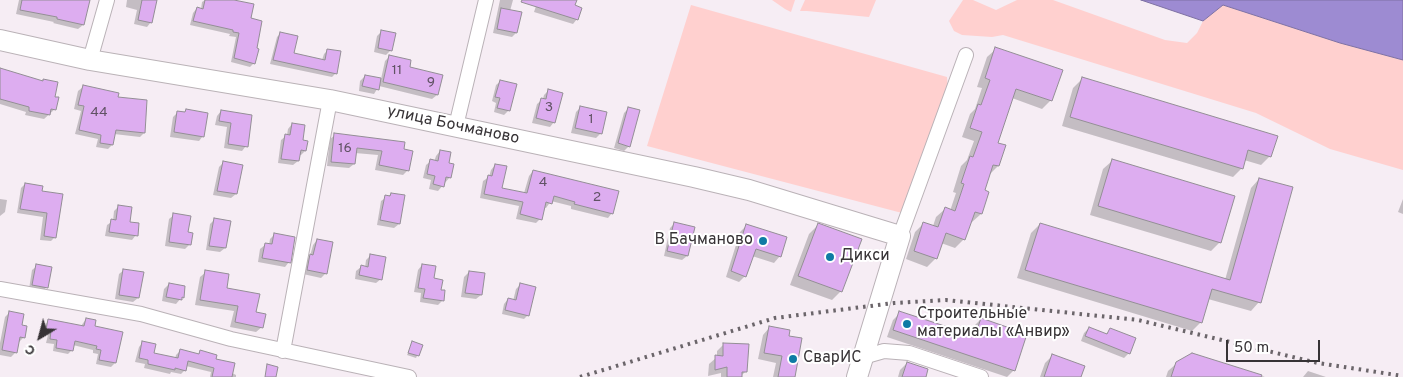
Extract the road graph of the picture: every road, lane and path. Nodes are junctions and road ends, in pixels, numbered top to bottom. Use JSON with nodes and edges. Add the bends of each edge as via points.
{"nodes":[{"id":1,"x":107,"y":0,"type":"edge"},
{"id":2,"x":486,"y":0,"type":"edge"},
{"id":3,"x":0,"y":40,"type":"edge"},
{"id":4,"x":966,"y":55,"type":"dead end"},
{"id":5,"x":90,"y":60,"type":"junction"},
{"id":6,"x":330,"y":100,"type":"junction"},
{"id":7,"x":456,"y":126,"type":"junction"},
{"id":8,"x":900,"y":236,"type":"junction"},
{"id":9,"x":0,"y":289,"type":"edge"},
{"id":10,"x":283,"y":350,"type":"junction"},
{"id":11,"x":863,"y":357,"type":"junction"},
{"id":12,"x":410,"y":377,"type":"edge"},
{"id":13,"x":856,"y":377,"type":"edge"},
{"id":14,"x":981,"y":377,"type":"edge"}],
"edges":[{"from":1,"to":5,"type":"street"},
{"from":2,"to":7,"type":"street"},
{"from":3,"to":5,"type":"main road","name":"улица Бочманово"},
{"from":4,"to":8,"type":"street"},
{"from":5,"to":6,"type":"main road","name":"улица Бочманово"},
{"from":6,"to":7,"type":"main road","name":"улица Бочманово"},
{"from":6,"to":10,"type":"street"},
{"from":7,"to":8,"type":"main road","name":"улица Бочманово","via":[[749,190]]},
{"from":8,"to":11,"type":"main road"},
{"from":9,"to":10,"type":"street","via":[[141,314]]},
{"from":10,"to":12,"type":"street"},
{"from":11,"to":13,"type":"main road"},
{"from":11,"to":14,"type":"street","via":[[884,351],[909,353]]}]}
